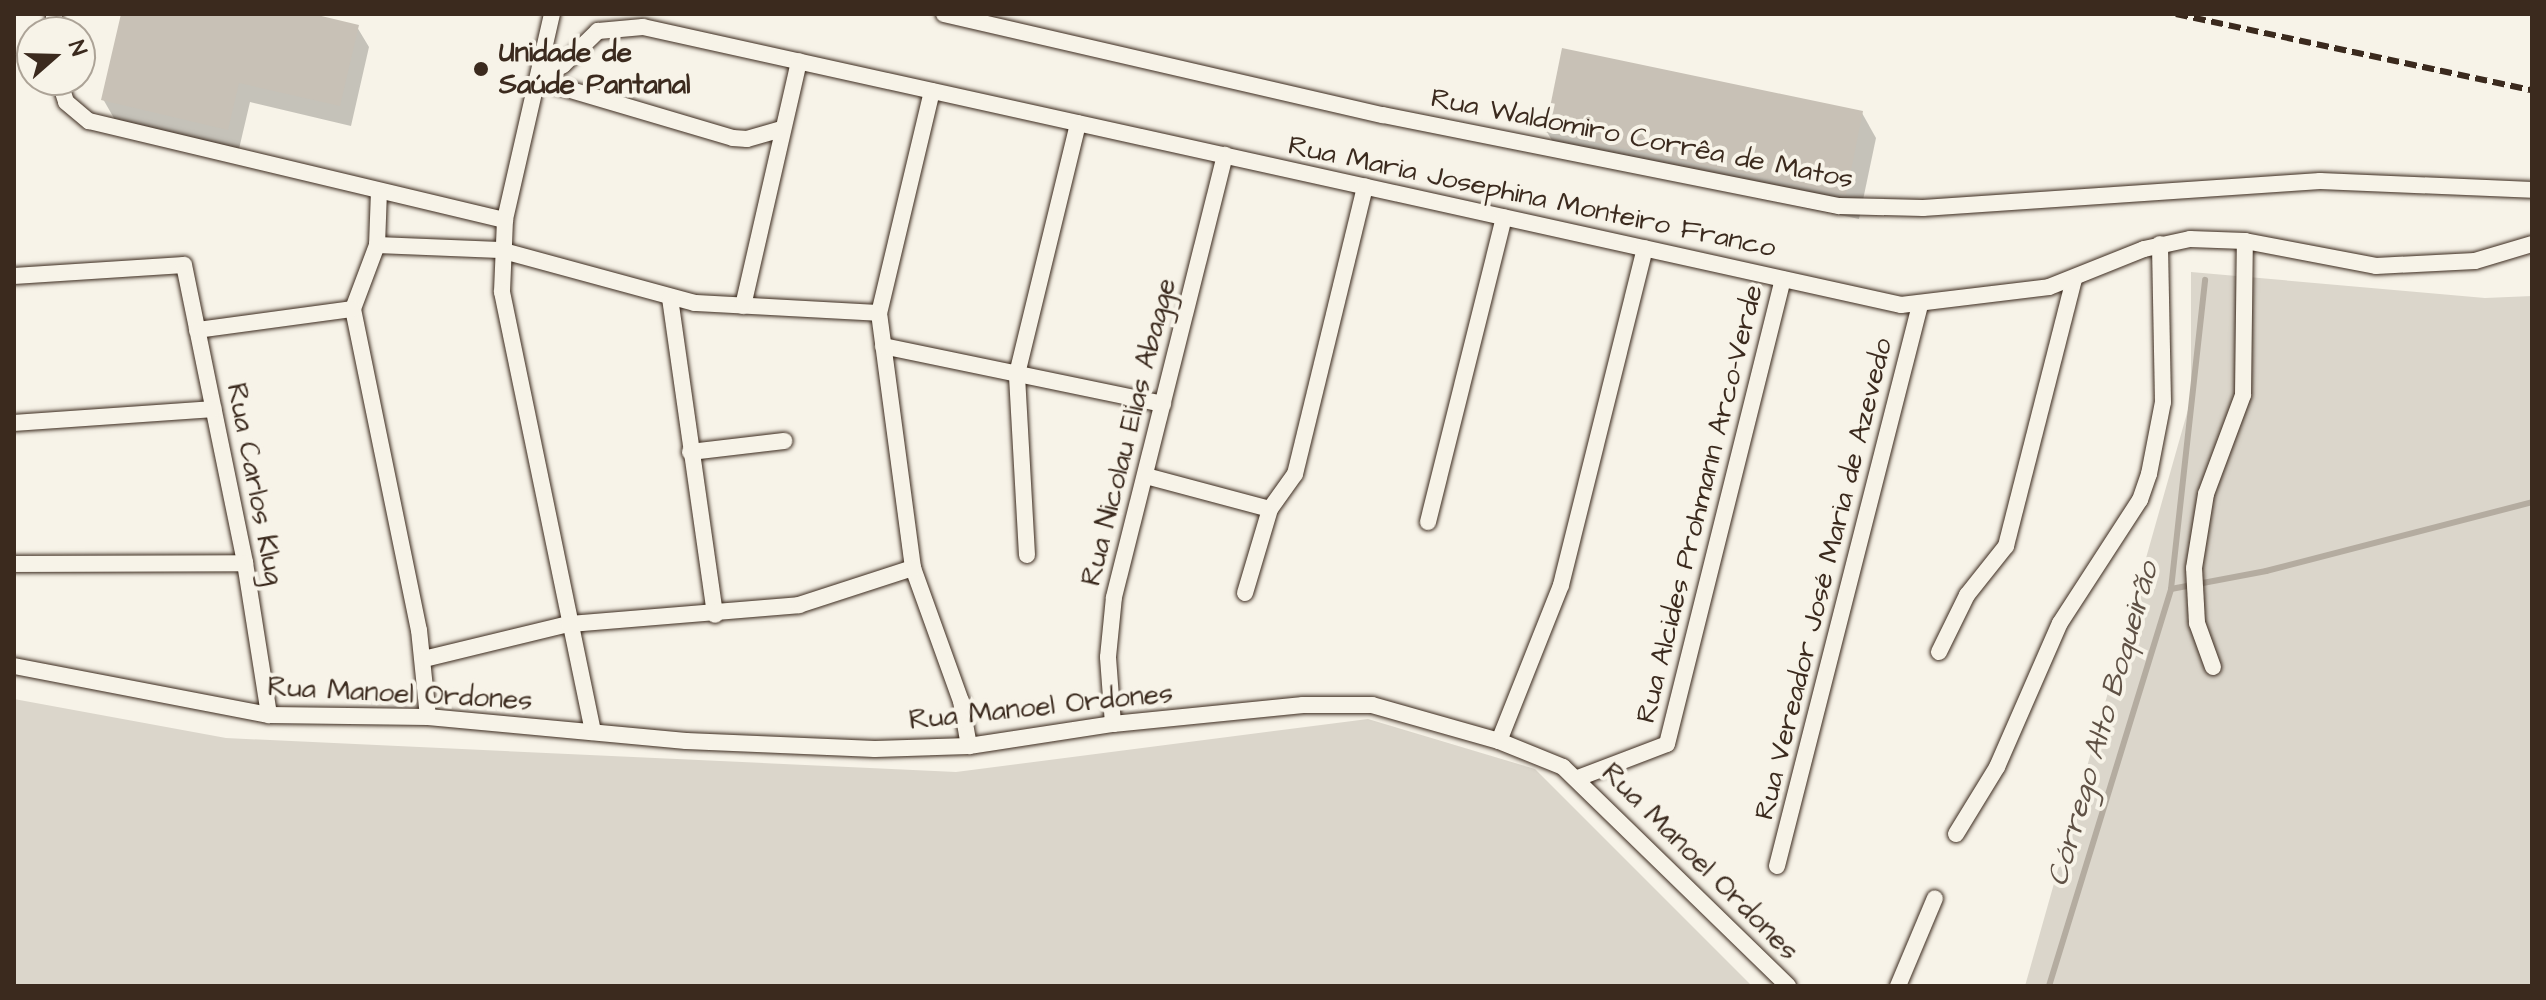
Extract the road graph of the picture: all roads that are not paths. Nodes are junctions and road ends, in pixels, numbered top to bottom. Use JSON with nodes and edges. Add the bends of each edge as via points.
{"nodes":[{"id":1,"x":552,"y":14,"type":"edge"},
{"id":2,"x":944,"y":14,"type":"edge"},
{"id":3,"x":799,"y":61,"type":"junction"},
{"id":4,"x":537,"y":80,"type":"junction"},
{"id":5,"x":932,"y":91,"type":"junction"},
{"id":6,"x":64,"y":96,"type":"edge"},
{"id":7,"x":1078,"y":123,"type":"junction"},
{"id":8,"x":783,"y":129,"type":"junction"},
{"id":9,"x":1225,"y":155,"type":"junction"},
{"id":10,"x":1365,"y":186,"type":"junction"},
{"id":11,"x":2532,"y":190,"type":"edge"},
{"id":12,"x":379,"y":191,"type":"junction"},
{"id":13,"x":1504,"y":217,"type":"junction"},
{"id":14,"x":505,"y":220,"type":"junction"},
{"id":15,"x":2245,"y":241,"type":"junction"},
{"id":16,"x":2160,"y":244,"type":"junction"},
{"id":17,"x":2532,"y":244,"type":"edge"},
{"id":18,"x":377,"y":245,"type":"junction"},
{"id":19,"x":1645,"y":248,"type":"junction"},
{"id":20,"x":500,"y":250,"type":"junction"},
{"id":21,"x":14,"y":276,"type":"edge"},
{"id":22,"x":1783,"y":279,"type":"junction"},
{"id":23,"x":2074,"y":280,"type":"junction"},
{"id":24,"x":670,"y":298,"type":"junction"},
{"id":25,"x":1920,"y":305,"type":"junction"},
{"id":26,"x":743,"y":306,"type":"junction"},
{"id":27,"x":353,"y":309,"type":"junction"},
{"id":28,"x":879,"y":313,"type":"junction"},
{"id":29,"x":197,"y":330,"type":"junction"},
{"id":30,"x":883,"y":346,"type":"junction"},
{"id":31,"x":1017,"y":374,"type":"junction"},
{"id":32,"x":1163,"y":404,"type":"junction"},
{"id":33,"x":214,"y":409,"type":"junction"},
{"id":34,"x":14,"y":423,"type":"edge"},
{"id":35,"x":784,"y":441,"type":"dead end"},
{"id":36,"x":690,"y":452,"type":"junction"},
{"id":37,"x":1146,"y":476,"type":"junction"},
{"id":38,"x":1270,"y":509,"type":"junction"},
{"id":39,"x":1428,"y":522,"type":"dead end"},
{"id":40,"x":1027,"y":555,"type":"dead end"},
{"id":41,"x":245,"y":563,"type":"junction"},
{"id":42,"x":14,"y":564,"type":"edge"},
{"id":43,"x":913,"y":568,"type":"junction"},
{"id":44,"x":1245,"y":593,"type":"dead end"},
{"id":45,"x":715,"y":615,"type":"junction"},
{"id":46,"x":569,"y":624,"type":"junction"},
{"id":47,"x":1939,"y":652,"type":"dead end"},
{"id":48,"x":424,"y":659,"type":"junction"},
{"id":49,"x":14,"y":666,"type":"edge"},
{"id":50,"x":2213,"y":667,"type":"dead end"},
{"id":51,"x":269,"y":715,"type":"junction"},
{"id":52,"x":428,"y":717,"type":"junction"},
{"id":53,"x":1113,"y":724,"type":"junction"},
{"id":54,"x":593,"y":732,"type":"junction"},
{"id":55,"x":1499,"y":741,"type":"junction"},
{"id":56,"x":969,"y":746,"type":"junction"},
{"id":57,"x":1578,"y":778,"type":"junction"},
{"id":58,"x":1956,"y":834,"type":"dead end"},
{"id":59,"x":1777,"y":866,"type":"dead end"},
{"id":60,"x":1935,"y":898,"type":"dead end"},
{"id":61,"x":1788,"y":986,"type":"edge"},
{"id":62,"x":1898,"y":986,"type":"edge"}],
"edges":[{"from":1,"to":4,"type":"street"},
{"from":2,"to":11,"type":"street","name":"Rua Waldomiro Corrêa de Matos","via":[[1383,115],[1839,206],[1923,208],[2320,181]]},
{"from":3,"to":4,"type":"street","name":"Rua Maria Josephina Monteiro Franco","via":[[624,25],[598,31],[563,65]]},
{"from":3,"to":5,"type":"street","name":"Rua Maria Josephina Monteiro Franco"},
{"from":3,"to":8,"type":"street"},
{"from":4,"to":8,"type":"street","via":[[733,138]]},
{"from":4,"to":14,"type":"street"},
{"from":5,"to":7,"type":"street","name":"Rua Maria Josephina Monteiro Franco"},
{"from":5,"to":28,"type":"street"},
{"from":6,"to":12,"type":"street","via":[[89,121]]},
{"from":7,"to":9,"type":"street","name":"Rua Maria Josephina Monteiro Franco"},
{"from":7,"to":31,"type":"street"},
{"from":8,"to":26,"type":"street"},
{"from":9,"to":10,"type":"street","name":"Rua Maria Josephina Monteiro Franco"},
{"from":9,"to":32,"type":"street","name":"Rua Nicolau Elias Abagge"},
{"from":10,"to":13,"type":"street","name":"Rua Maria Josephina Monteiro Franco"},
{"from":10,"to":38,"type":"street","via":[[1295,474]]},
{"from":12,"to":14,"type":"street"},
{"from":12,"to":18,"type":"street"},
{"from":13,"to":19,"type":"street","name":"Rua Maria Josephina Monteiro Franco"},
{"from":13,"to":39,"type":"street"},
{"from":14,"to":20,"type":"street"},
{"from":15,"to":16,"type":"street","name":"Rua Maria Josephina Monteiro Franco"},
{"from":15,"to":17,"type":"street","name":"Rua Maria Josephina Monteiro Franco","via":[[2376,266],[2475,261]]},
{"from":15,"to":50,"type":"street","via":[[2243,395],[2206,494],[2194,568],[2202,642]]},
{"from":16,"to":23,"type":"street","name":"Rua Maria Josephina Monteiro Franco"},
{"from":16,"to":58,"type":"street","via":[[2164,391],[2149,474],[2140,500],[2060,623],[1997,767]]},
{"from":18,"to":20,"type":"street"},
{"from":18,"to":27,"type":"street"},
{"from":19,"to":22,"type":"street","name":"Rua Maria Josephina Monteiro Franco"},
{"from":19,"to":55,"type":"street","via":[[1561,585]]},
{"from":20,"to":24,"type":"street"},
{"from":20,"to":46,"type":"street","via":[[508,329]]},
{"from":21,"to":29,"type":"street","name":"Rua Carlos Klug","via":[[184,265]]},
{"from":22,"to":25,"type":"street","name":"Rua Maria Josephina Monteiro Franco"},
{"from":22,"to":57,"type":"street","name":"Rua Alcides Prohmann Arco-Verde","via":[[1667,744]]},
{"from":23,"to":25,"type":"street","name":"Rua Maria Josephina Monteiro Franco"},
{"from":23,"to":47,"type":"street","via":[[2006,546],[1967,595]]},
{"from":24,"to":26,"type":"street"},
{"from":24,"to":36,"type":"street"},
{"from":25,"to":59,"type":"street","name":"Rua Vereador José Maria de Azevedo"},
{"from":26,"to":28,"type":"street"},
{"from":27,"to":29,"type":"street"},
{"from":27,"to":48,"type":"street"},
{"from":28,"to":30,"type":"street"},
{"from":29,"to":33,"type":"street","name":"Rua Carlos Klug"},
{"from":30,"to":31,"type":"street"},
{"from":30,"to":43,"type":"street"},
{"from":31,"to":32,"type":"street"},
{"from":31,"to":40,"type":"street"},
{"from":32,"to":37,"type":"street","name":"Rua Nicolau Elias Abagge"},
{"from":33,"to":34,"type":"street"},
{"from":33,"to":41,"type":"street","name":"Rua Carlos Klug"},
{"from":35,"to":36,"type":"street"},
{"from":36,"to":45,"type":"street"},
{"from":37,"to":38,"type":"street"},
{"from":37,"to":53,"type":"street","name":"Rua Nicolau Elias Abagge","via":[[1110,624]]},
{"from":38,"to":44,"type":"street"},
{"from":41,"to":42,"type":"street"},
{"from":41,"to":51,"type":"street","name":"Rua Carlos Klug"},
{"from":43,"to":45,"type":"street","via":[[799,605]]},
{"from":43,"to":56,"type":"street","via":[[961,701]]},
{"from":45,"to":46,"type":"street"},
{"from":46,"to":48,"type":"street"},
{"from":46,"to":54,"type":"street"},
{"from":48,"to":52,"type":"street"},
{"from":49,"to":51,"type":"street","name":"Rua Manoel Ordones"},
{"from":51,"to":52,"type":"street","name":"Rua Manoel Ordones"},
{"from":52,"to":54,"type":"street","name":"Rua Manoel Ordones"},
{"from":53,"to":55,"type":"street","name":"Rua Manoel Ordones","via":[[1342,703],[1400,712]]},
{"from":53,"to":56,"type":"street","name":"Rua Manoel Ordones"},
{"from":54,"to":56,"type":"street","name":"Rua Manoel Ordones","via":[[749,745]]},
{"from":55,"to":57,"type":"street","name":"Rua Manoel Ordones","via":[[1547,758]]},
{"from":57,"to":61,"type":"street","name":"Rua Manoel Ordones"},
{"from":60,"to":62,"type":"street"}]}
